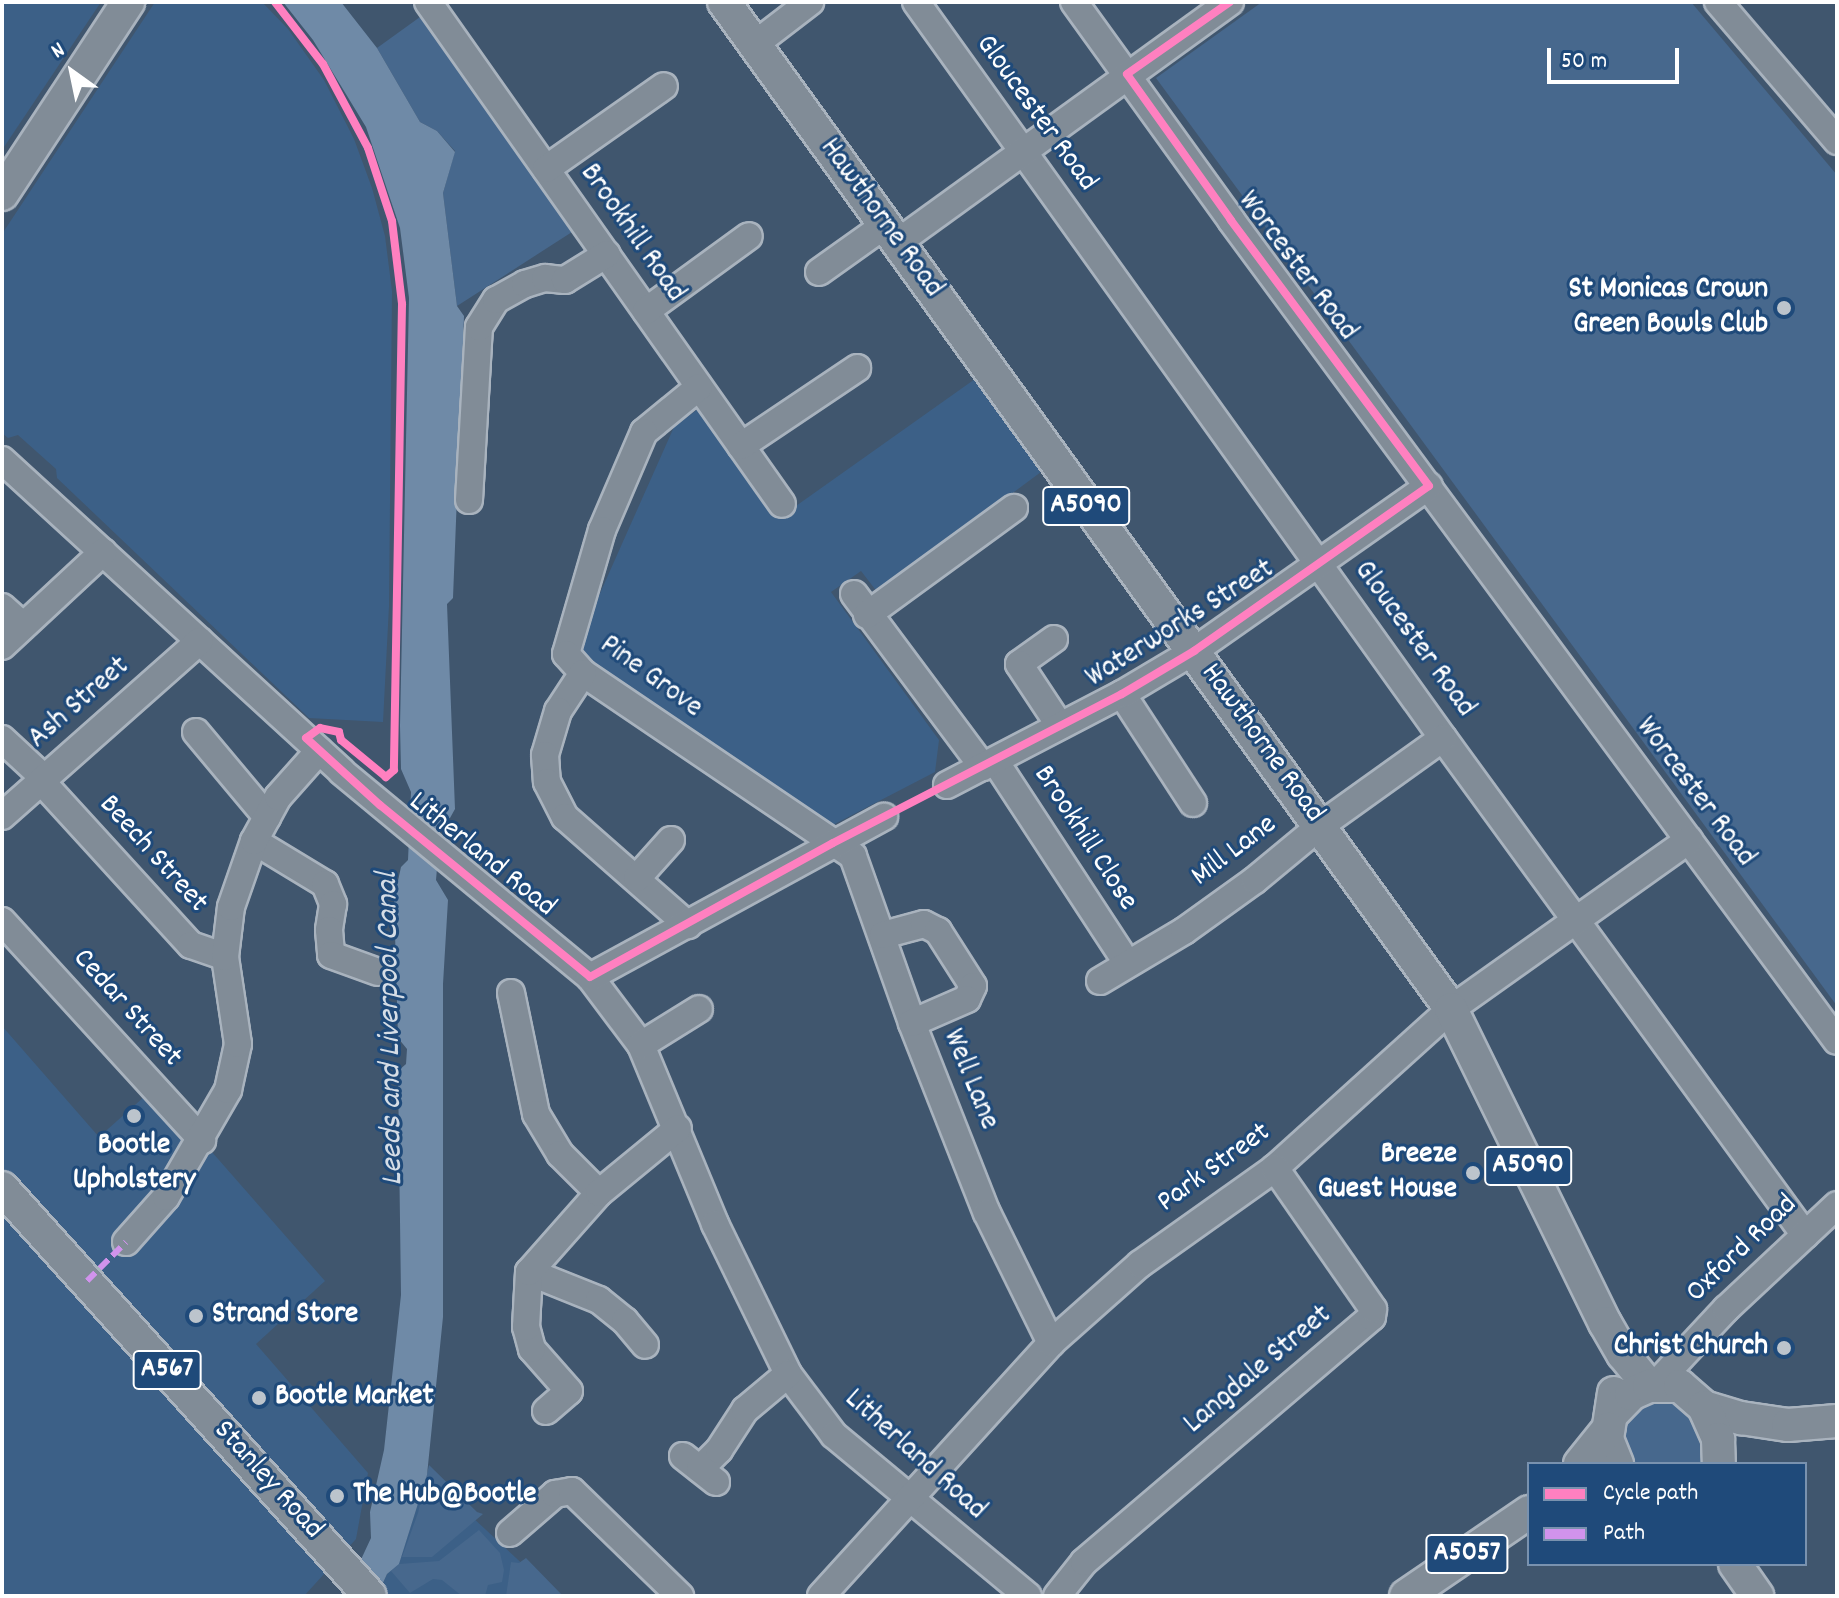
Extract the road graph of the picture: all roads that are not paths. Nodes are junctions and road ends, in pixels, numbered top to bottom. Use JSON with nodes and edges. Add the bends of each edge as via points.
{"nodes":[{"id":1,"x":128,"y":2,"type":"edge"},
{"id":2,"x":428,"y":2,"type":"edge"},
{"id":3,"x":724,"y":2,"type":"edge"},
{"id":4,"x":810,"y":2,"type":"edge"},
{"id":5,"x":916,"y":2,"type":"edge"},
{"id":6,"x":1074,"y":2,"type":"edge"},
{"id":7,"x":1230,"y":2,"type":"edge"},
{"id":8,"x":1718,"y":2,"type":"edge"},
{"id":9,"x":754,"y":45,"type":"junction"},
{"id":10,"x":1127,"y":74,"type":"junction"},
{"id":11,"x":664,"y":86,"type":"dead end"},
{"id":12,"x":1837,"y":141,"type":"edge"},
{"id":13,"x":1022,"y":150,"type":"junction"},
{"id":14,"x":546,"y":169,"type":"junction"},
{"id":15,"x":2,"y":194,"type":"edge"},
{"id":16,"x":891,"y":234,"type":"junction"},
{"id":17,"x":749,"y":236,"type":"dead end"},
{"id":18,"x":607,"y":254,"type":"junction"},
{"id":19,"x":819,"y":272,"type":"dead end"},
{"id":20,"x":646,"y":311,"type":"junction"},
{"id":21,"x":857,"y":368,"type":"dead end"},
{"id":22,"x":699,"y":387,"type":"junction"},
{"id":23,"x":741,"y":446,"type":"junction"},
{"id":24,"x":2,"y":460,"type":"edge"},
{"id":25,"x":1429,"y":486,"type":"junction"},
{"id":26,"x":469,"y":500,"type":"dead end"},
{"id":27,"x":782,"y":504,"type":"dead end"},
{"id":28,"x":1014,"y":508,"type":"dead end"},
{"id":29,"x":103,"y":552,"type":"junction"},
{"id":30,"x":1319,"y":565,"type":"junction"},
{"id":31,"x":2,"y":607,"type":"edge"},
{"id":32,"x":23,"y":626,"type":"junction"},
{"id":33,"x":1054,"y":639,"type":"dead end"},
{"id":34,"x":200,"y":641,"type":"junction"},
{"id":35,"x":2,"y":646,"type":"edge"},
{"id":36,"x":1194,"y":651,"type":"junction"},
{"id":37,"x":583,"y":673,"type":"junction"},
{"id":38,"x":1122,"y":694,"type":"junction"},
{"id":39,"x":1060,"y":726,"type":"junction"},
{"id":40,"x":196,"y":732,"type":"dead end"},
{"id":41,"x":1443,"y":738,"type":"junction"},
{"id":42,"x":2,"y":739,"type":"edge"},
{"id":43,"x":319,"y":751,"type":"junction"},
{"id":44,"x":989,"y":764,"type":"junction"},
{"id":45,"x":43,"y":779,"type":"junction"},
{"id":46,"x":947,"y":785,"type":"dead end"},
{"id":47,"x":1193,"y":803,"type":"dead end"},
{"id":48,"x":2,"y":816,"type":"edge"},
{"id":49,"x":267,"y":817,"type":"junction"},
{"id":50,"x":884,"y":817,"type":"dead end"},
{"id":51,"x":1320,"y":826,"type":"junction"},
{"id":52,"x":671,"y":840,"type":"dead end"},
{"id":53,"x":1689,"y":840,"type":"junction"},
{"id":54,"x":254,"y":841,"type":"junction"},
{"id":55,"x":833,"y":843,"type":"junction"},
{"id":56,"x":637,"y":878,"type":"junction"},
{"id":57,"x":1576,"y":918,"type":"junction"},
{"id":58,"x":2,"y":921,"type":"edge"},
{"id":59,"x":688,"y":925,"type":"junction"},
{"id":60,"x":883,"y":935,"type":"junction"},
{"id":61,"x":1120,"y":952,"type":"dead end"},
{"id":62,"x":225,"y":957,"type":"junction"},
{"id":63,"x":378,"y":972,"type":"dead end"},
{"id":64,"x":590,"y":977,"type":"junction"},
{"id":65,"x":1100,"y":981,"type":"dead end"},
{"id":66,"x":511,"y":993,"type":"dead end"},
{"id":67,"x":699,"y":1009,"type":"dead end"},
{"id":68,"x":1451,"y":1009,"type":"junction"},
{"id":69,"x":912,"y":1023,"type":"junction"},
{"id":70,"x":1837,"y":1041,"type":"edge"},
{"id":71,"x":641,"y":1045,"type":"junction"},
{"id":72,"x":678,"y":1128,"type":"junction"},
{"id":73,"x":202,"y":1140,"type":"junction"},
{"id":74,"x":1275,"y":1168,"type":"junction"},
{"id":75,"x":2,"y":1188,"type":"edge"},
{"id":76,"x":599,"y":1193,"type":"junction"},
{"id":77,"x":1837,"y":1205,"type":"edge"},
{"id":78,"x":1805,"y":1235,"type":"junction"},
{"id":79,"x":126,"y":1242,"type":"dead end"},
{"id":80,"x":529,"y":1272,"type":"junction"},
{"id":81,"x":1605,"y":1323,"type":"junction"},
{"id":82,"x":1051,"y":1343,"type":"junction"},
{"id":83,"x":1696,"y":1343,"type":"junction"},
{"id":84,"x":645,"y":1345,"type":"dead end"},
{"id":85,"x":788,"y":1374,"type":"junction"},
{"id":86,"x":1652,"y":1385,"type":"junction"},
{"id":87,"x":1702,"y":1405,"type":"junction"},
{"id":88,"x":546,"y":1411,"type":"dead end"},
{"id":89,"x":1837,"y":1421,"type":"edge"},
{"id":90,"x":1609,"y":1422,"type":"junction"},
{"id":91,"x":1788,"y":1425,"type":"junction"},
{"id":92,"x":1581,"y":1462,"type":"edge"},
{"id":93,"x":1616,"y":1462,"type":"edge"},
{"id":94,"x":1721,"y":1462,"type":"edge"},
{"id":95,"x":1723,"y":1462,"type":"edge"},
{"id":96,"x":700,"y":1469,"type":"dead end"},
{"id":97,"x":909,"y":1500,"type":"junction"},
{"id":98,"x":1527,"y":1513,"type":"edge"},
{"id":99,"x":510,"y":1533,"type":"dead end"},
{"id":100,"x":1736,"y":1566,"type":"edge"},
{"id":101,"x":370,"y":1596,"type":"edge"},
{"id":102,"x":680,"y":1596,"type":"edge"},
{"id":103,"x":821,"y":1596,"type":"edge"},
{"id":104,"x":1028,"y":1596,"type":"edge"},
{"id":105,"x":1057,"y":1596,"type":"edge"},
{"id":106,"x":1406,"y":1596,"type":"edge"},
{"id":107,"x":1757,"y":1596,"type":"edge"}],
"edges":[{"from":1,"to":15,"type":"main road"},
{"from":2,"to":14,"type":"street","name":"Brookhill Road"},
{"from":3,"to":9,"type":"main road","name":"Hawthorne Road","number":"A5090"},
{"from":4,"to":9,"type":"street"},
{"from":5,"to":13,"type":"street","name":"Gloucester Road"},
{"from":6,"to":10,"type":"street","name":"Worcester Road"},
{"from":7,"to":10,"type":"street"},
{"from":8,"to":12,"type":"street"},
{"from":9,"to":16,"type":"main road","name":"Hawthorne Road","number":"A5090"},
{"from":10,"to":13,"type":"street"},
{"from":10,"to":25,"type":"street","name":"Worcester Road"},
{"from":11,"to":14,"type":"street"},
{"from":13,"to":16,"type":"street"},
{"from":13,"to":30,"type":"street","name":"Gloucester Road"},
{"from":14,"to":18,"type":"street","name":"Brookhill Road"},
{"from":16,"to":19,"type":"street"},
{"from":16,"to":36,"type":"main road","name":"Hawthorne Road","number":"A5090"},
{"from":17,"to":20,"type":"street"},
{"from":18,"to":20,"type":"street","name":"Brookhill Road"},
{"from":18,"to":26,"type":"street","via":[[565,280],[545,278],[496,300],[479,327]]},
{"from":20,"to":22,"type":"street","name":"Brookhill Road"},
{"from":21,"to":23,"type":"street"},
{"from":22,"to":23,"type":"street","name":"Brookhill Road"},
{"from":22,"to":37,"type":"street","name":"Pine Grove","via":[[644,432],[602,530],[566,654]]},
{"from":23,"to":27,"type":"street","name":"Brookhill Road"},
{"from":24,"to":29,"type":"street","name":"Litherland Road"},
{"from":25,"to":30,"type":"street","name":"Waterworks Street"},
{"from":25,"to":53,"type":"street","name":"Worcester Road"},
{"from":28,"to":44,"type":"street","via":[[860,604]]},
{"from":29,"to":32,"type":"street"},
{"from":29,"to":34,"type":"street","name":"Litherland Road"},
{"from":30,"to":36,"type":"street","name":"Waterworks Street"},
{"from":30,"to":41,"type":"street","name":"Gloucester Road"},
{"from":31,"to":32,"type":"street"},
{"from":32,"to":35,"type":"street"},
{"from":33,"to":39,"type":"street","via":[[1019,664]]},
{"from":34,"to":43,"type":"street","name":"Litherland Road"},
{"from":34,"to":45,"type":"street","name":"Ash Street"},
{"from":36,"to":38,"type":"street","name":"Waterworks Street"},
{"from":36,"to":51,"type":"main road","name":"Hawthorne Road","number":"A5090"},
{"from":37,"to":55,"type":"street","name":"Pine Grove"},
{"from":37,"to":56,"type":"street","via":[[558,711],[545,755],[547,782],[565,817]]},
{"from":38,"to":39,"type":"street","name":"Waterworks Street"},
{"from":38,"to":47,"type":"street"},
{"from":39,"to":44,"type":"street","name":"Waterworks Street"},
{"from":40,"to":49,"type":"street"},
{"from":41,"to":51,"type":"street","name":"Mill Lane"},
{"from":41,"to":57,"type":"street","name":"Gloucester Road"},
{"from":42,"to":45,"type":"street","name":"Beech Street"},
{"from":43,"to":49,"type":"street"},
{"from":43,"to":64,"type":"street","name":"Litherland Road"},
{"from":44,"to":46,"type":"street","name":"Waterworks Street"},
{"from":44,"to":61,"type":"street","name":"Brookhill Close"},
{"from":45,"to":48,"type":"street","name":"Ash Street"},
{"from":45,"to":62,"type":"street","name":"Beech Street","via":[[191,945]]},
{"from":49,"to":54,"type":"street"},
{"from":50,"to":55,"type":"street"},
{"from":51,"to":65,"type":"street","name":"Mill Lane","via":[[1184,931]]},
{"from":51,"to":68,"type":"main road","name":"Hawthorne Road","number":"A5090"},
{"from":52,"to":56,"type":"street"},
{"from":53,"to":57,"type":"street","name":"Park Street"},
{"from":53,"to":70,"type":"street","name":"Worcester Road"},
{"from":54,"to":62,"type":"street","via":[[231,907]]},
{"from":54,"to":63,"type":"street","via":[[325,884],[333,904],[331,955]]},
{"from":55,"to":59,"type":"street"},
{"from":55,"to":60,"type":"street","name":"Well Lane","via":[[853,856]]},
{"from":56,"to":59,"type":"street"},
{"from":57,"to":68,"type":"street","name":"Park Street"},
{"from":57,"to":78,"type":"street","name":"Gloucester Road"},
{"from":58,"to":73,"type":"street","name":"Cedar Street"},
{"from":59,"to":64,"type":"street"},
{"from":60,"to":69,"type":"street","name":"Well Lane"},
{"from":60,"to":69,"type":"street","via":[[924,924],[938,931],[973,986],[967,999]]},
{"from":62,"to":73,"type":"street","via":[[238,1044],[228,1090]]},
{"from":64,"to":71,"type":"street","name":"Litherland Road"},
{"from":66,"to":76,"type":"street","via":[[536,1114],[560,1154]]},
{"from":67,"to":71,"type":"street"},
{"from":68,"to":74,"type":"street","name":"Park Street"},
{"from":68,"to":81,"type":"main road","name":"Hawthorne Road","number":"A5090"},
{"from":69,"to":82,"type":"street","name":"Well Lane","via":[[987,1213]]},
{"from":71,"to":72,"type":"street","name":"Litherland Road"},
{"from":72,"to":76,"type":"street"},
{"from":72,"to":85,"type":"street","name":"Litherland Road","via":[[715,1224]]},
{"from":73,"to":79,"type":"street","via":[[166,1197]]},
{"from":74,"to":82,"type":"street","name":"Park Street","via":[[1140,1264]]},
{"from":74,"to":105,"type":"street","name":"Langdale Street","via":[[1373,1309],[1372,1317],[1084,1562]]},
{"from":75,"to":101,"type":"main road","name":"Stanley Road","number":"A567"},
{"from":76,"to":80,"type":"street"},
{"from":77,"to":78,"type":"street","name":"Oxford Road"},
{"from":78,"to":83,"type":"street","name":"Oxford Road"},
{"from":80,"to":84,"type":"street","via":[[637,1318]]},
{"from":80,"to":88,"type":"street","via":[[526,1327],[532,1349],[569,1391]]},
{"from":81,"to":86,"type":"main road","name":"Hawthorne Road","number":"A5090","via":[[1623,1354]]},
{"from":81,"to":90,"type":"main road","name":"Hawthorne Road","number":"A5090","via":[[1615,1367]]},
{"from":82,"to":97,"type":"street","name":"Park Street"},
{"from":83,"to":86,"type":"street","name":"Oxford Road"},
{"from":83,"to":87,"type":"street","name":"Oxford Road","via":[[1693,1382]]},
{"from":85,"to":96,"type":"street","via":[[745,1410]]},
{"from":85,"to":97,"type":"street","name":"Litherland Road","via":[[834,1435]]},
{"from":86,"to":87,"type":"main road","via":[[1680,1386]]},
{"from":86,"to":90,"type":"main road","via":[[1631,1394]]},
{"from":87,"to":91,"type":"main road"},
{"from":87,"to":94,"type":"main road","via":[[1718,1439]]},
{"from":89,"to":91,"type":"main road"},
{"from":90,"to":92,"type":"main road"},
{"from":90,"to":93,"type":"main road","number":"A5090","via":[[1609,1452]]},
{"from":91,"to":95,"type":"main road","via":[[1748,1442]]},
{"from":97,"to":103,"type":"street","name":"Park Street"},
{"from":97,"to":104,"type":"street","name":"Litherland Road"},
{"from":98,"to":106,"type":"main road","number":"A5057"},
{"from":99,"to":102,"type":"street","via":[[555,1494],[572,1491]]},
{"from":100,"to":107,"type":"main road"}]}
